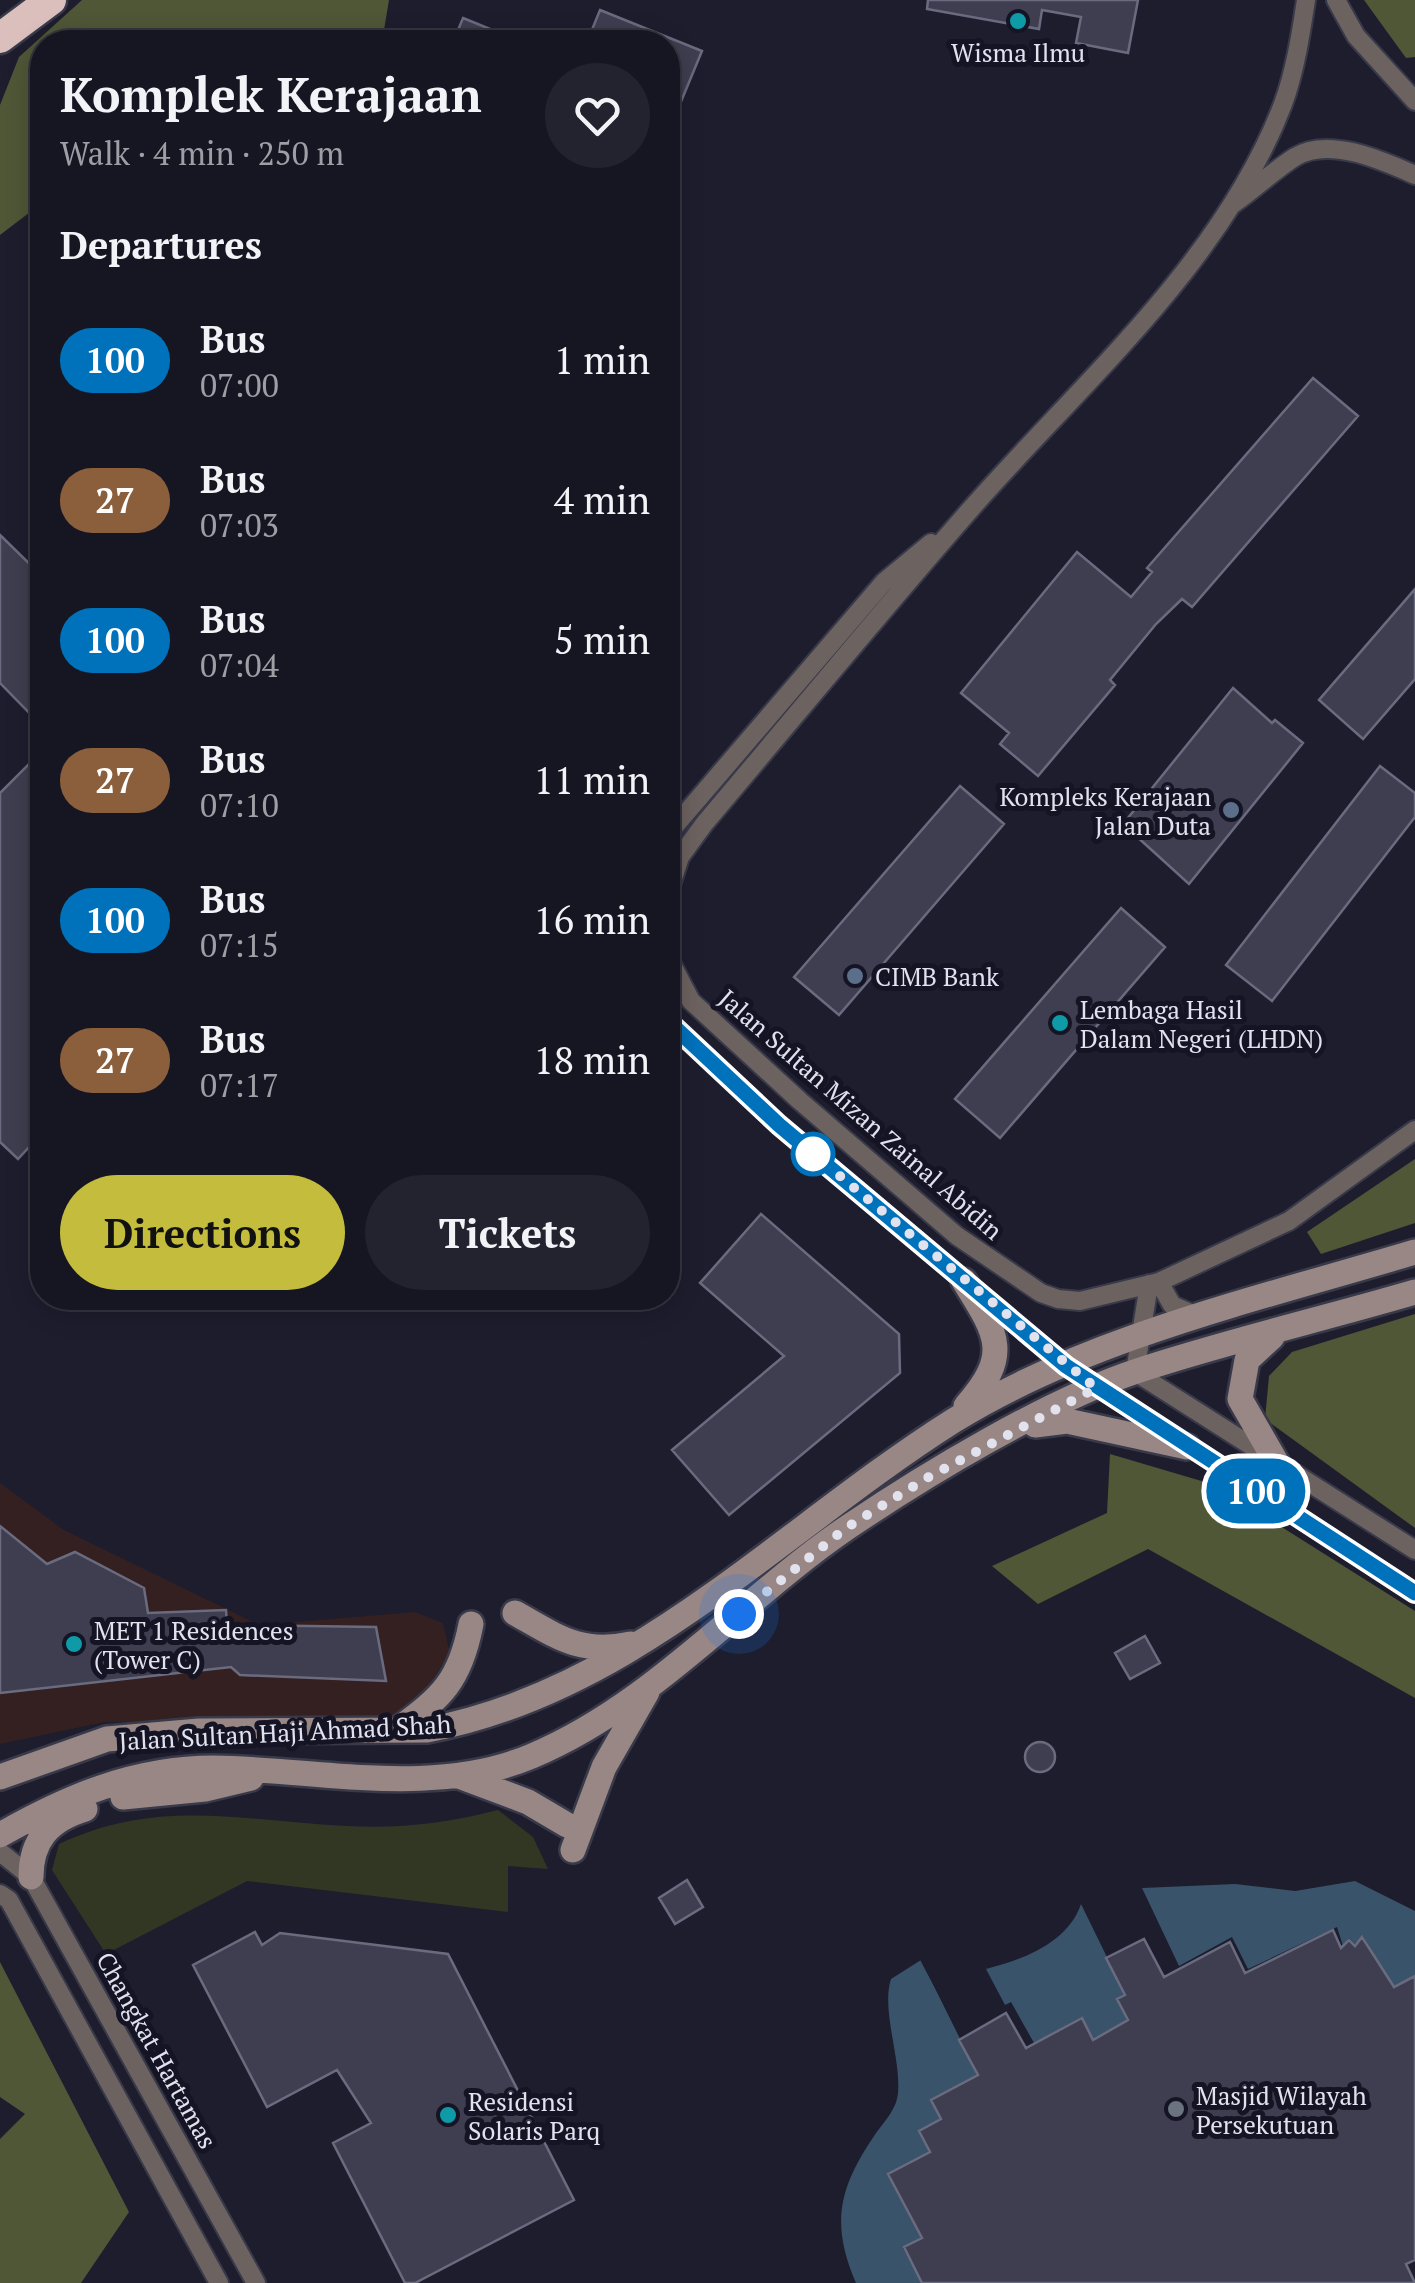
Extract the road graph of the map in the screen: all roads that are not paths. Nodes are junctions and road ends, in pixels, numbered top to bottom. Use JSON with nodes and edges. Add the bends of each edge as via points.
{"nodes":[{"id":1,"x":51,"y":0,"type":"edge"},
{"id":2,"x":1306,"y":0,"type":"edge"},
{"id":3,"x":1336,"y":0,"type":"edge"},
{"id":4,"x":0,"y":38,"type":"edge"},
{"id":5,"x":1415,"y":101,"type":"edge"},
{"id":6,"x":1415,"y":175,"type":"edge"},
{"id":7,"x":1228,"y":207,"type":"junction"},
{"id":8,"x":970,"y":510,"type":"junction"},
{"id":9,"x":680,"y":820,"type":"edge"},
{"id":10,"x":680,"y":857,"type":"edge"},
{"id":11,"x":680,"y":980,"type":"edge"},
{"id":12,"x":680,"y":1032,"type":"edge"},
{"id":13,"x":1415,"y":1130,"type":"edge"},
{"id":14,"x":1415,"y":1252,"type":"edge"},
{"id":15,"x":964,"y":1281,"type":"junction"},
{"id":16,"x":1154,"y":1283,"type":"junction"},
{"id":17,"x":1415,"y":1292,"type":"edge"},
{"id":18,"x":1198,"y":1317,"type":"junction"},
{"id":19,"x":1275,"y":1333,"type":"junction"},
{"id":20,"x":1143,"y":1337,"type":"junction"},
{"id":21,"x":1066,"y":1366,"type":"junction"},
{"id":22,"x":1135,"y":1372,"type":"junction"},
{"id":23,"x":1096,"y":1388,"type":"junction"},
{"id":24,"x":953,"y":1421,"type":"junction"},
{"id":25,"x":1017,"y":1428,"type":"junction"},
{"id":26,"x":1187,"y":1448,"type":"junction"},
{"id":27,"x":1279,"y":1467,"type":"junction"},
{"id":28,"x":1415,"y":1550,"type":"edge"},
{"id":29,"x":1415,"y":1593,"type":"edge"},
{"id":30,"x":516,"y":1613,"type":"dead end"},
{"id":31,"x":471,"y":1624,"type":"dead end"},
{"id":32,"x":648,"y":1640,"type":"junction"},
{"id":33,"x":653,"y":1683,"type":"junction"},
{"id":34,"x":397,"y":1730,"type":"junction"},
{"id":35,"x":276,"y":1772,"type":"junction"},
{"id":36,"x":457,"y":1775,"type":"junction"},
{"id":37,"x":0,"y":1777,"type":"edge"},
{"id":38,"x":0,"y":1834,"type":"edge"},
{"id":39,"x":0,"y":1852,"type":"edge"},
{"id":40,"x":30,"y":1877,"type":"junction"},
{"id":41,"x":0,"y":1894,"type":"edge"},
{"id":42,"x":236,"y":2245,"type":"junction"},
{"id":43,"x":202,"y":2248,"type":"junction"},
{"id":44,"x":220,"y":2283,"type":"edge"},
{"id":45,"x":256,"y":2283,"type":"edge"}],
"edges":[{"from":1,"to":4,"type":"highway"},
{"from":2,"to":7,"type":"street","via":[[1285,99]]},
{"from":3,"to":5,"type":"street","via":[[1356,36]]},
{"from":6,"to":7,"type":"street","via":[[1374,157],[1317,149],[1297,156]]},
{"from":7,"to":8,"type":"street","via":[[1156,305]]},
{"from":8,"to":9,"type":"street","via":[[884,582]]},
{"from":8,"to":10,"type":"street"},
{"from":11,"to":16,"type":"street","name":"Jalan Sultan Mizan Zainal Abidin","via":[[691,1001],[760,1065],[958,1236],[1027,1284],[1080,1301]]},
{"from":12,"to":15,"type":"street"},
{"from":13,"to":16,"type":"street","name":"Jalan Sultan Mizan Zainal Abidin","via":[[1289,1221]]},
{"from":14,"to":18,"type":"street","name":"Jalan Sultan Haji Ahmad Shah"},
{"from":15,"to":21,"type":"street"},
{"from":15,"to":24,"type":"street","via":[[998,1345],[986,1382]]},
{"from":16,"to":18,"type":"street","via":[[1172,1305]]},
{"from":16,"to":20,"type":"street"},
{"from":17,"to":19,"type":"street","name":"Jalan Sultan Haji Ahmad Shah"},
{"from":18,"to":20,"type":"street","name":"Jalan Sultan Haji Ahmad Shah"},
{"from":19,"to":22,"type":"street","name":"Jalan Sultan Haji Ahmad Shah"},
{"from":19,"to":27,"type":"street","via":[[1247,1360],[1240,1399]]},
{"from":20,"to":21,"type":"street","name":"Jalan Sultan Haji Ahmad Shah"},
{"from":20,"to":22,"type":"street"},
{"from":21,"to":23,"type":"street"},
{"from":21,"to":24,"type":"street","name":"Jalan Sultan Haji Ahmad Shah"},
{"from":22,"to":23,"type":"street","name":"Jalan Sultan Haji Ahmad Shah"},
{"from":22,"to":27,"type":"street"},
{"from":23,"to":25,"type":"street","name":"Jalan Sultan Haji Ahmad Shah"},
{"from":23,"to":26,"type":"street"},
{"from":24,"to":32,"type":"street","name":"Jalan Sultan Haji Ahmad Shah"},
{"from":25,"to":26,"type":"street","via":[[1067,1421]]},
{"from":25,"to":33,"type":"street","name":"Jalan Sultan Haji Ahmad Shah","via":[[846,1528]]},
{"from":26,"to":29,"type":"street"},
{"from":27,"to":28,"type":"street"},
{"from":30,"to":32,"type":"street","via":[[576,1646],[601,1650]]},
{"from":31,"to":34,"type":"street","via":[[454,1680]]},
{"from":32,"to":34,"type":"street","name":"Jalan Sultan Haji Ahmad Shah","via":[[558,1687],[464,1723]]},
{"from":33,"to":36,"type":"street","name":"Jalan Sultan Haji Ahmad Shah","via":[[530,1758]]},
{"from":33,"to":36,"type":"street","via":[[570,1838],[528,1802]]},
{"from":34,"to":37,"type":"street","name":"Jalan Sultan Haji Ahmad Shah","via":[[199,1731],[107,1739]]},
{"from":35,"to":36,"type":"street","name":"Jalan Sultan Haji Ahmad Shah"},
{"from":35,"to":38,"type":"street","name":"Jalan Sultan Haji Ahmad Shah","via":[[210,1768],[121,1781],[59,1800]]},
{"from":35,"to":40,"type":"street","via":[[205,1789],[127,1796],[64,1815],[39,1836]]},
{"from":39,"to":40,"type":"street","name":"Changkat Hartamas"},
{"from":40,"to":42,"type":"street","name":"Changkat Hartamas"},
{"from":41,"to":43,"type":"street"},
{"from":42,"to":43,"type":"street"},
{"from":42,"to":45,"type":"street","name":"Changkat Hartamas"},
{"from":43,"to":44,"type":"street"}]}
